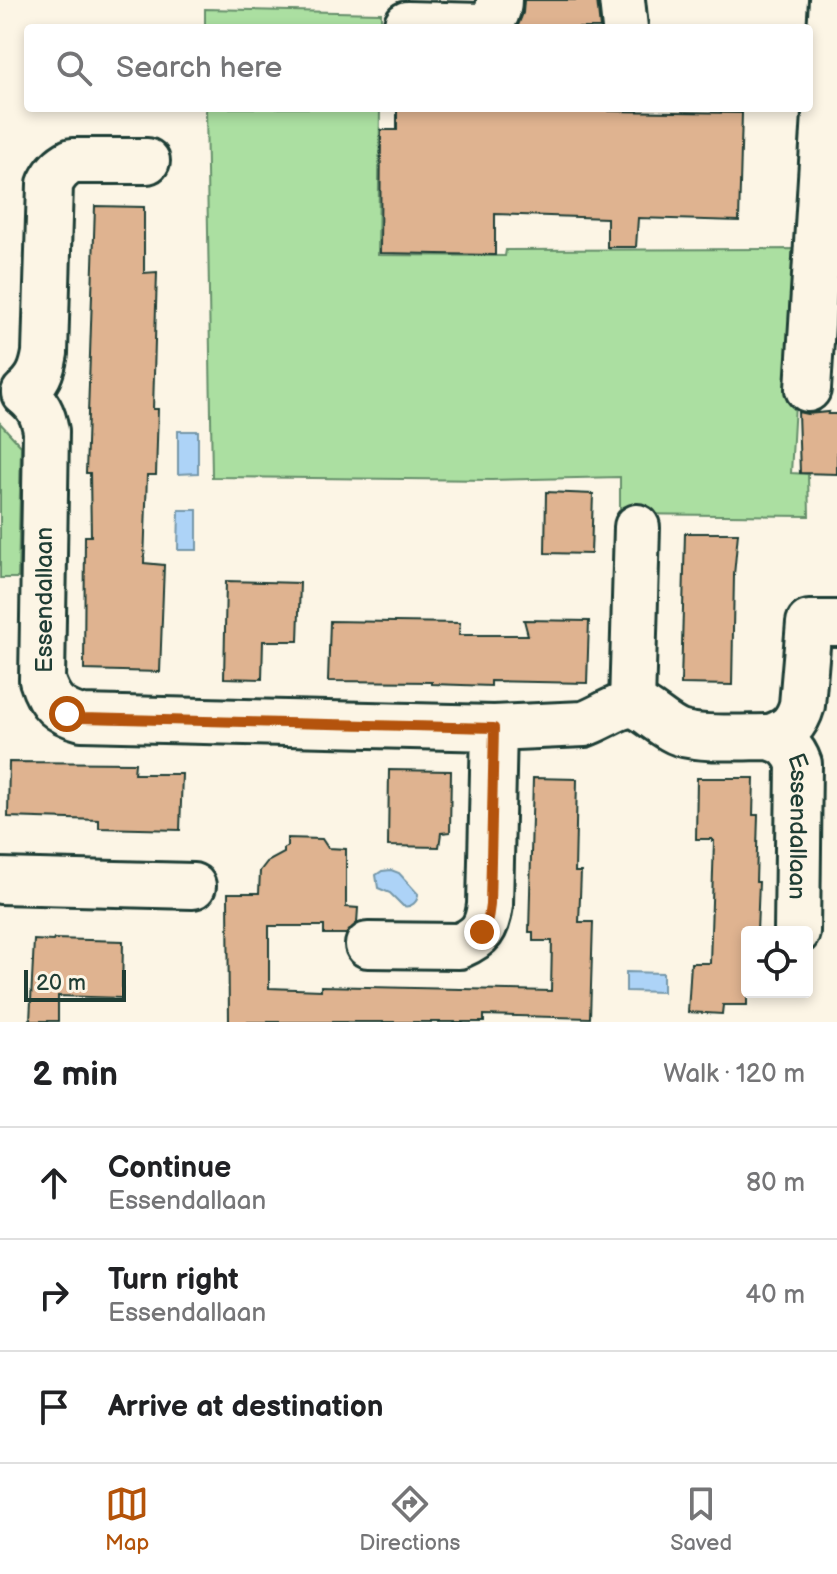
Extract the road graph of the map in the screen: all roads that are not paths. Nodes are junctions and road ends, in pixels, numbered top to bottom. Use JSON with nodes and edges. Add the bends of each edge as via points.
{"nodes":[{"id":1,"x":499,"y":0,"type":"edge"},
{"id":2,"x":622,"y":0,"type":"edge"},
{"id":3,"x":832,"y":0,"type":"edge"},
{"id":4,"x":488,"y":24,"type":"edge"},
{"id":5,"x":625,"y":24,"type":"edge"},
{"id":6,"x":147,"y":161,"type":"dead end"},
{"id":7,"x":808,"y":389,"type":"dead end"},
{"id":8,"x":12,"y":393,"type":"edge"},
{"id":9,"x":637,"y":527,"type":"dead end"},
{"id":10,"x":837,"y":623,"type":"edge"},
{"id":11,"x":632,"y":705,"type":"junction"},
{"id":12,"x":494,"y":728,"type":"junction"},
{"id":13,"x":769,"y":737,"type":"junction"},
{"id":14,"x":0,"y":881,"type":"edge"},
{"id":15,"x":193,"y":886,"type":"dead end"},
{"id":16,"x":797,"y":926,"type":"edge"},
{"id":17,"x":368,"y":945,"type":"dead end"}],
"edges":[{"from":1,"to":4,"type":"street"},
{"from":2,"to":5,"type":"street"},
{"from":3,"to":7,"type":"street"},
{"from":6,"to":8,"type":"street","name":"Essendallaan","via":[[72,161],[55,174],[49,194],[43,369],[36,383]]},
{"from":8,"to":12,"type":"street","name":"Essendallaan","via":[[35,402],[46,431],[42,680],[46,693],[67,714]]},
{"from":9,"to":11,"type":"street"},
{"from":10,"to":13,"type":"street","name":"Essendallaan","via":[[809,623],[799,717],[792,727]]},
{"from":11,"to":12,"type":"street","name":"Essendallaan","via":[[584,724]]},
{"from":11,"to":13,"type":"street","name":"Essendallaan","via":[[681,733]]},
{"from":12,"to":17,"type":"street","via":[[490,905],[482,932],[459,946]]},
{"from":13,"to":16,"type":"street","name":"Essendallaan","via":[[789,746],[799,764]]},
{"from":14,"to":15,"type":"street"}]}
